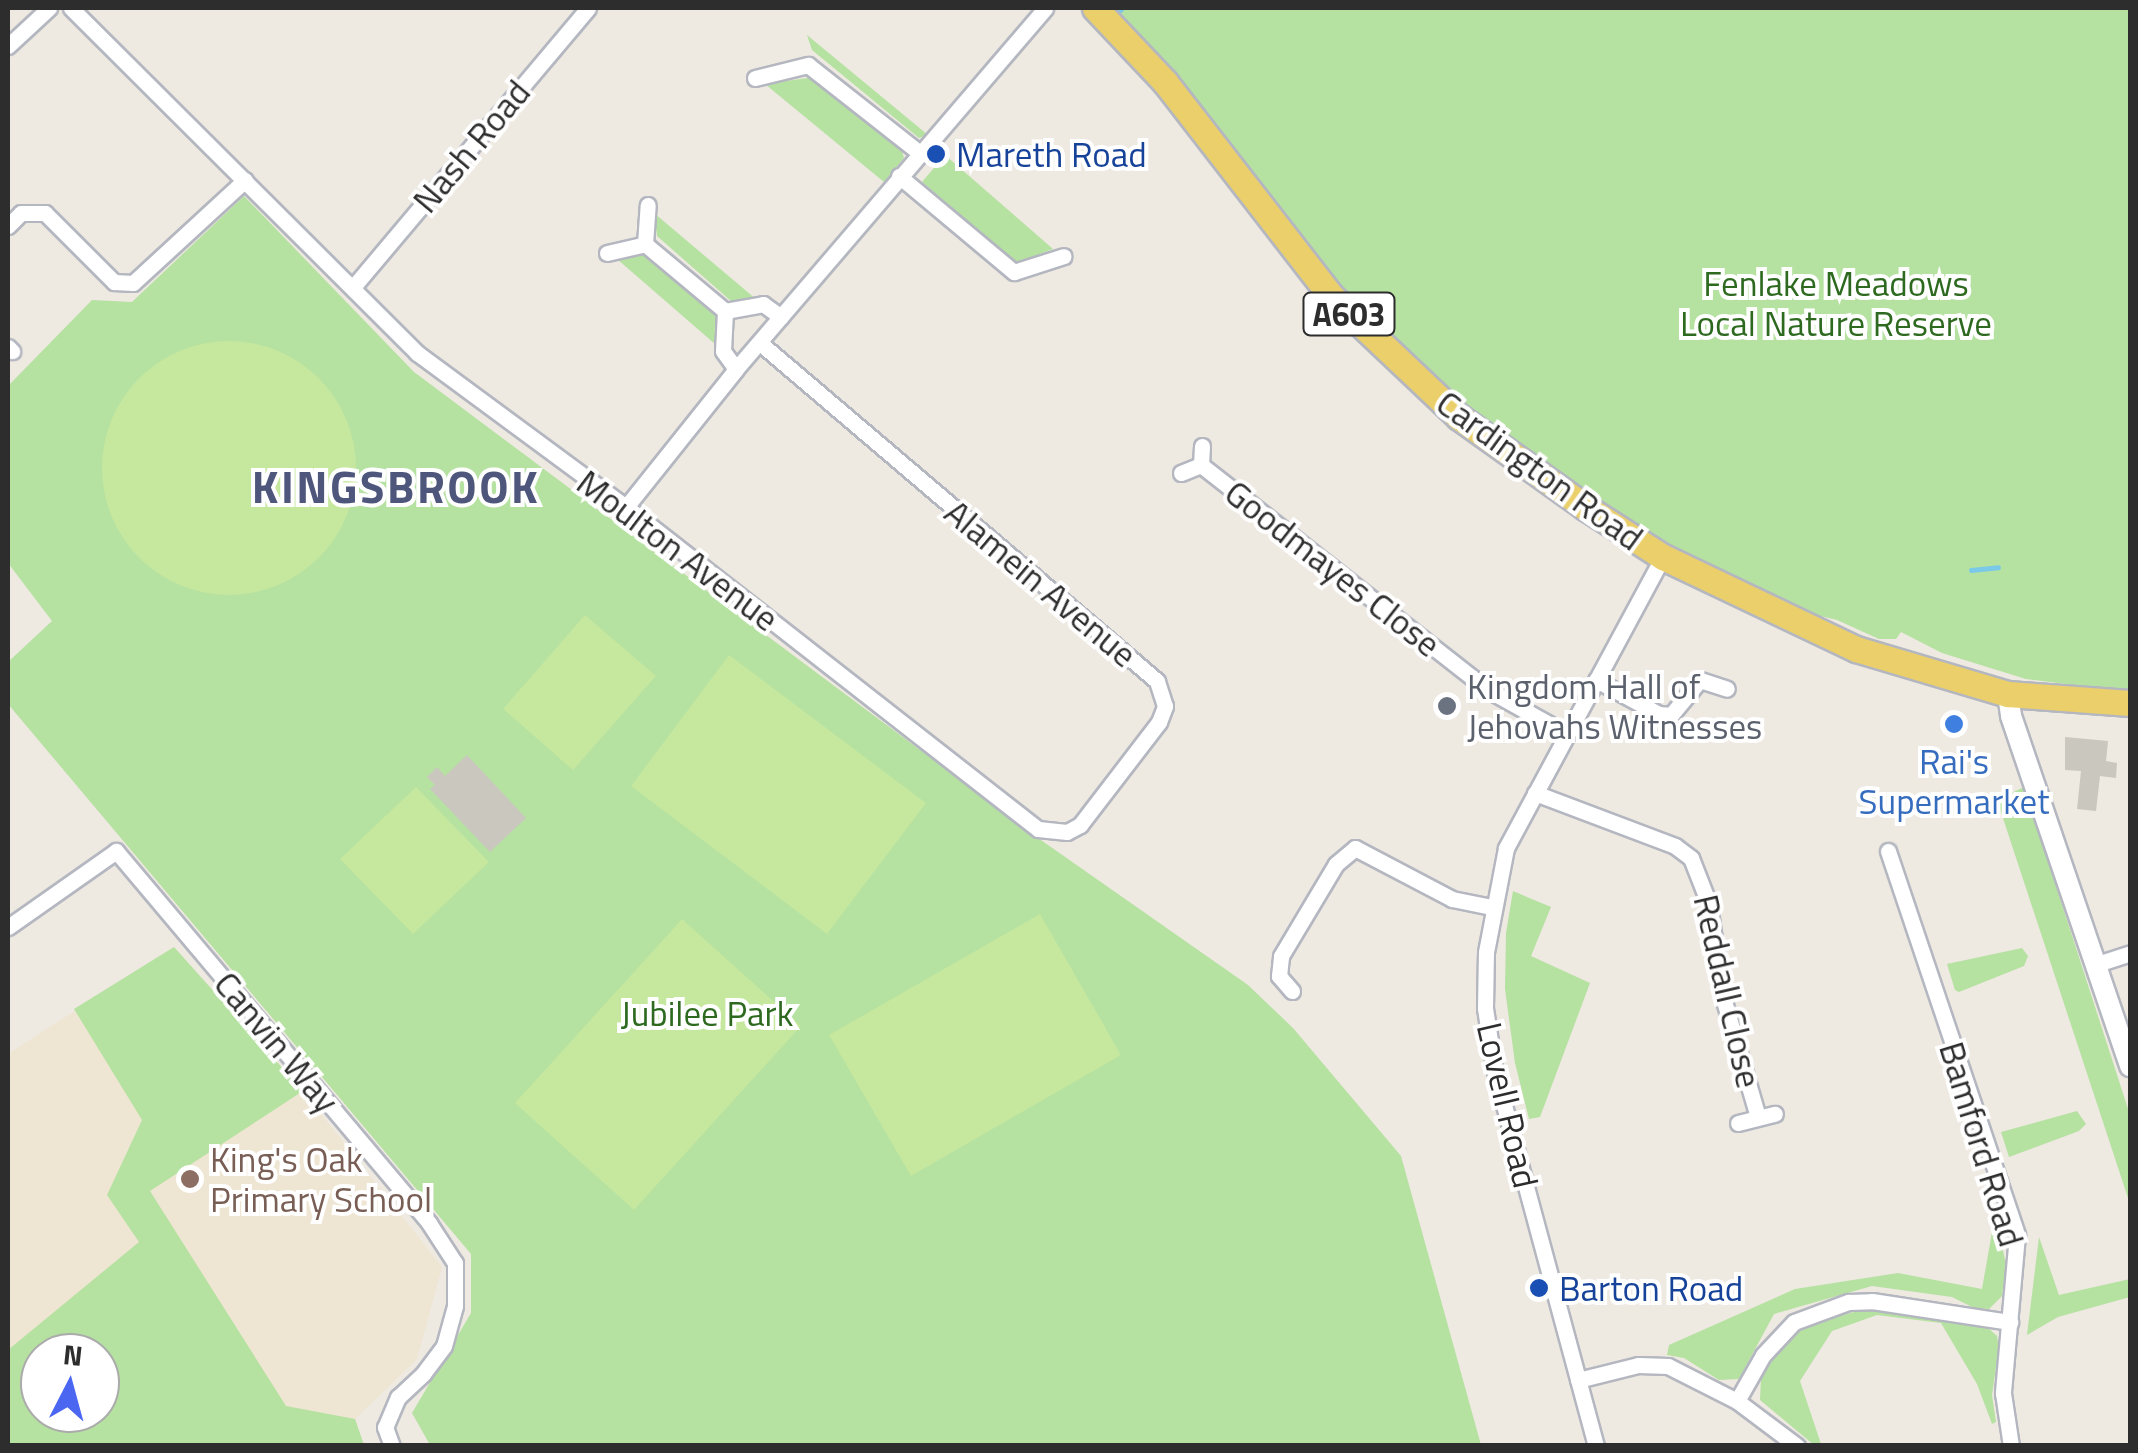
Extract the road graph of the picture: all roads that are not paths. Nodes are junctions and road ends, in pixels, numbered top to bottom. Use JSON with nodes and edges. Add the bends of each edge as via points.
{"nodes":[{"id":1,"x":49,"y":8,"type":"edge"},
{"id":2,"x":70,"y":8,"type":"edge"},
{"id":3,"x":588,"y":8,"type":"edge"},
{"id":4,"x":1045,"y":8,"type":"edge"},
{"id":5,"x":1095,"y":8,"type":"edge"},
{"id":6,"x":8,"y":46,"type":"edge"},
{"id":7,"x":755,"y":78,"type":"dead end"},
{"id":8,"x":920,"y":153,"type":"junction"},
{"id":9,"x":899,"y":176,"type":"junction"},
{"id":10,"x":245,"y":180,"type":"junction"},
{"id":11,"x":648,"y":206,"type":"dead end"},
{"id":12,"x":8,"y":226,"type":"edge"},
{"id":13,"x":644,"y":244,"type":"junction"},
{"id":14,"x":606,"y":253,"type":"dead end"},
{"id":15,"x":1064,"y":256,"type":"dead end"},
{"id":16,"x":354,"y":286,"type":"junction"},
{"id":17,"x":726,"y":312,"type":"junction"},
{"id":18,"x":781,"y":317,"type":"junction"},
{"id":19,"x":760,"y":343,"type":"junction"},
{"id":20,"x":736,"y":369,"type":"junction"},
{"id":21,"x":1202,"y":446,"type":"dead end"},
{"id":22,"x":1201,"y":465,"type":"junction"},
{"id":23,"x":1181,"y":474,"type":"dead end"},
{"id":24,"x":626,"y":507,"type":"junction"},
{"id":25,"x":1662,"y":557,"type":"junction"},
{"id":26,"x":1596,"y":680,"type":"junction"},
{"id":27,"x":1726,"y":688,"type":"dead end"},
{"id":28,"x":2008,"y":694,"type":"junction"},
{"id":29,"x":2130,"y":703,"type":"edge"},
{"id":30,"x":1567,"y":734,"type":"junction"},
{"id":31,"x":1535,"y":793,"type":"junction"},
{"id":32,"x":1038,"y":829,"type":"joint"},
{"id":33,"x":1888,"y":852,"type":"dead end"},
{"id":34,"x":1492,"y":907,"type":"junction"},
{"id":35,"x":8,"y":927,"type":"edge"},
{"id":36,"x":2130,"y":953,"type":"edge"},
{"id":37,"x":2097,"y":964,"type":"junction"},
{"id":38,"x":1292,"y":991,"type":"dead end"},
{"id":39,"x":2130,"y":1066,"type":"edge"},
{"id":40,"x":1738,"y":1122,"type":"dead end"},
{"id":41,"x":2010,"y":1322,"type":"junction"},
{"id":42,"x":1578,"y":1380,"type":"junction"},
{"id":43,"x":1737,"y":1401,"type":"junction"},
{"id":44,"x":392,"y":1446,"type":"edge"},
{"id":45,"x":1596,"y":1446,"type":"edge"},
{"id":46,"x":1798,"y":1446,"type":"edge"},
{"id":47,"x":2012,"y":1446,"type":"edge"}],
"edges":[{"from":1,"to":6,"type":"street"},
{"from":2,"to":10,"type":"street","name":"Moulton Avenue"},
{"from":3,"to":16,"type":"street","name":"Nash Road"},
{"from":4,"to":8,"type":"street"},
{"from":5,"to":25,"type":"main road","name":"Cardington Road","number":"A603","via":[[1165,82],[1331,296],[1410,374],[1507,453]]},
{"from":7,"to":8,"type":"street","via":[[808,64]]},
{"from":8,"to":9,"type":"street"},
{"from":9,"to":15,"type":"street","via":[[1014,272]]},
{"from":9,"to":18,"type":"street"},
{"from":10,"to":12,"type":"street","via":[[133,284],[114,282],[46,213],[21,213]]},
{"from":10,"to":16,"type":"street","name":"Moulton Avenue"},
{"from":11,"to":13,"type":"street"},
{"from":13,"to":14,"type":"street"},
{"from":13,"to":17,"type":"street"},
{"from":16,"to":24,"type":"street","name":"Moulton Avenue","via":[[417,353]]},
{"from":17,"to":18,"type":"street","via":[[763,304]]},
{"from":17,"to":20,"type":"street","via":[[722,352]]},
{"from":18,"to":19,"type":"street"},
{"from":19,"to":20,"type":"street"},
{"from":19,"to":32,"type":"street","name":"Alamein Avenue","via":[[1157,681],[1165,706],[1159,722],[1080,825],[1067,832]]},
{"from":20,"to":24,"type":"street"},
{"from":21,"to":22,"type":"street","name":"Goodmayes Close"},
{"from":22,"to":23,"type":"street","name":"Goodmayes Close"},
{"from":22,"to":30,"type":"street","name":"Goodmayes Close","via":[[1488,690]]},
{"from":24,"to":32,"type":"street","name":"Moulton Avenue"},
{"from":25,"to":26,"type":"street","name":"Lovell Road"},
{"from":25,"to":28,"type":"main road","name":"Cardington Road","number":"A603","via":[[1856,649]]},
{"from":26,"to":27,"type":"street","via":[[1671,715],[1700,680]]},
{"from":26,"to":30,"type":"street","name":"Lovell Road"},
{"from":28,"to":29,"type":"main road","name":"Cardington Road","number":"A603"},
{"from":28,"to":37,"type":"street"},
{"from":30,"to":31,"type":"street","name":"Lovell Road"},
{"from":31,"to":34,"type":"street","name":"Lovell Road","via":[[1506,848]]},
{"from":31,"to":40,"type":"street","name":"Reddall Close","via":[[1676,846],[1691,858],[1709,904],[1722,994],[1766,1115]]},
{"from":33,"to":41,"type":"street","name":"Bamford Road","via":[[2017,1235]]},
{"from":34,"to":38,"type":"street","via":[[1452,899],[1355,848],[1336,864],[1281,956],[1279,976]]},
{"from":34,"to":42,"type":"street","name":"Lovell Road","via":[[1486,1008],[1494,1066]]},
{"from":35,"to":44,"type":"street","name":"Canvin Way","via":[[116,851],[429,1223],[455,1263],[456,1306],[444,1346],[398,1397],[385,1426]]},
{"from":36,"to":37,"type":"street"},
{"from":37,"to":39,"type":"street"},
{"from":41,"to":43,"type":"street","via":[[1848,1302],[1794,1322],[1763,1355]]},
{"from":41,"to":47,"type":"street","name":"Bamford Road","via":[[2003,1393]]},
{"from":42,"to":43,"type":"street","via":[[1638,1365],[1668,1366]]},
{"from":42,"to":45,"type":"street","name":"Lovell Road"},
{"from":43,"to":46,"type":"street"}]}
